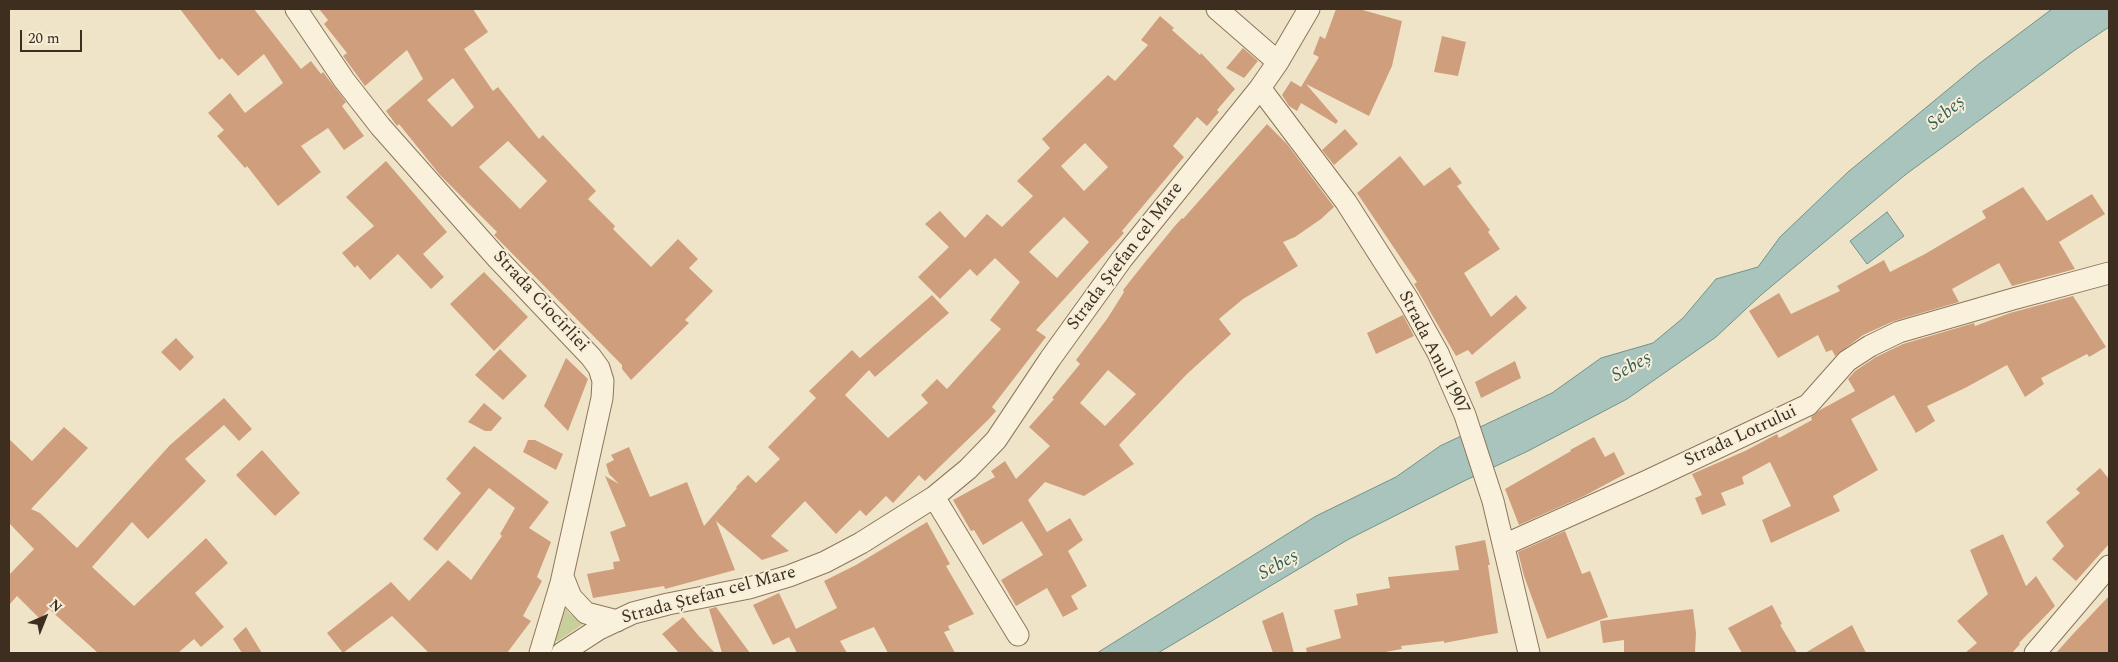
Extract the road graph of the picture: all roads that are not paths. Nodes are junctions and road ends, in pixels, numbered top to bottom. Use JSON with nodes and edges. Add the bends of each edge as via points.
{"nodes":[{"id":1,"x":296,"y":9,"type":"edge"},
{"id":2,"x":1217,"y":9,"type":"edge"},
{"id":3,"x":1309,"y":9,"type":"edge"},
{"id":4,"x":1278,"y":62,"type":"junction"},
{"id":5,"x":1260,"y":88,"type":"junction"},
{"id":6,"x":2109,"y":273,"type":"edge"},
{"id":7,"x":934,"y":497,"type":"junction"},
{"id":8,"x":1504,"y":545,"type":"junction"},
{"id":9,"x":2109,"y":566,"type":"edge"},
{"id":10,"x":562,"y":577,"type":"junction"},
{"id":11,"x":617,"y":621,"type":"junction"},
{"id":12,"x":1018,"y":635,"type":"dead end"},
{"id":13,"x":540,"y":653,"type":"edge"},
{"id":14,"x":562,"y":653,"type":"edge"},
{"id":15,"x":1529,"y":653,"type":"edge"},
{"id":16,"x":2035,"y":653,"type":"edge"}],
"edges":[{"from":1,"to":10,"type":"street","name":"Strada Ciocîrliei","via":[[380,126],[599,368],[603,381],[602,398]]},
{"from":2,"to":4,"type":"street"},
{"from":3,"to":4,"type":"street","name":"Strada Ștefan cel Mare"},
{"from":4,"to":5,"type":"street","name":"Strada Ștefan cel Mare"},
{"from":5,"to":7,"type":"street","name":"Strada Ștefan cel Mare","via":[[1122,259],[996,440]]},
{"from":5,"to":8,"type":"street","name":"Strada Anul 1907","via":[[1346,202],[1438,353],[1465,415]]},
{"from":6,"to":8,"type":"street","name":"Strada Lotrului","via":[[1899,332],[1846,361],[1808,405]]},
{"from":7,"to":11,"type":"street","name":"Strada Ștefan cel Mare","via":[[825,562],[749,588],[668,604]]},
{"from":7,"to":12,"type":"street"},
{"from":8,"to":15,"type":"street","name":"Strada Anul 1907"},
{"from":9,"to":16,"type":"street"},
{"from":10,"to":11,"type":"street","via":[[572,597],[586,612]]},
{"from":10,"to":13,"type":"street","name":"Strada Ciocîrliei"},
{"from":11,"to":14,"type":"street","name":"Strada Ștefan cel Mare"}]}
